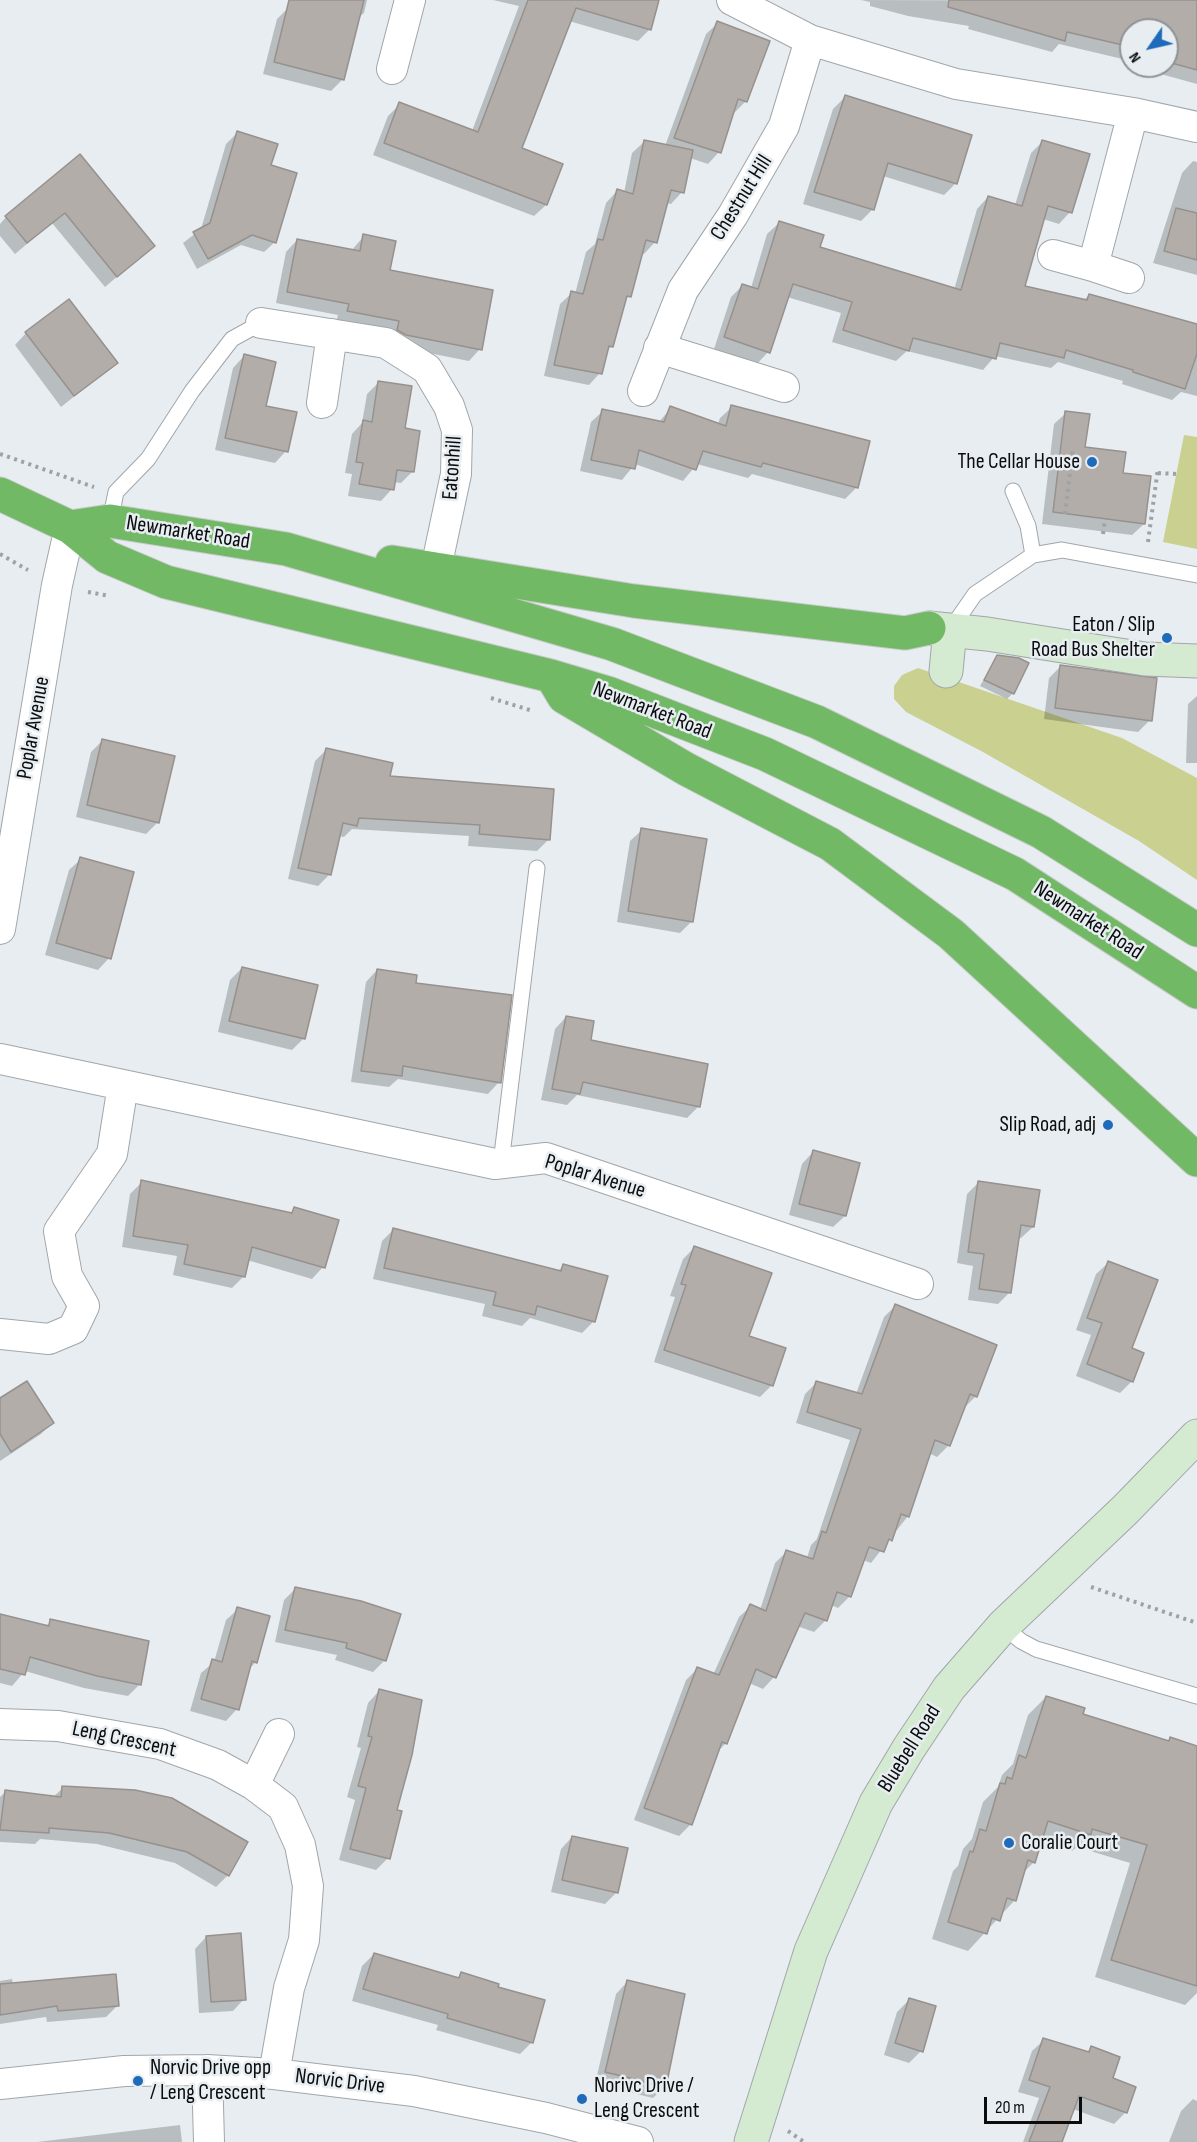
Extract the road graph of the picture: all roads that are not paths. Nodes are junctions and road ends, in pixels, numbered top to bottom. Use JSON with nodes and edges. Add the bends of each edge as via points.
{"nodes":[{"id":1,"x":410,"y":0,"type":"edge"},
{"id":2,"x":732,"y":0,"type":"edge"},
{"id":3,"x":810,"y":40,"type":"junction"},
{"id":4,"x":392,"y":69,"type":"dead end"},
{"id":5,"x":1133,"y":113,"type":"junction"},
{"id":6,"x":1197,"y":127,"type":"edge"},
{"id":7,"x":1053,"y":255,"type":"dead end"},
{"id":8,"x":1094,"y":266,"type":"junction"},
{"id":9,"x":1129,"y":278,"type":"dead end"},
{"id":10,"x":261,"y":323,"type":"joint"},
{"id":11,"x":332,"y":334,"type":"junction"},
{"id":12,"x":659,"y":348,"type":"junction"},
{"id":13,"x":784,"y":387,"type":"dead end"},
{"id":14,"x":644,"y":391,"type":"dead end"},
{"id":15,"x":322,"y":403,"type":"dead end"},
{"id":16,"x":1013,"y":491,"type":"dead end"},
{"id":17,"x":0,"y":494,"type":"edge"},
{"id":18,"x":113,"y":507,"type":"junction"},
{"id":19,"x":70,"y":527,"type":"junction"},
{"id":20,"x":286,"y":549,"type":"junction"},
{"id":21,"x":1033,"y":555,"type":"junction"},
{"id":22,"x":436,"y":568,"type":"junction"},
{"id":23,"x":1197,"y":574,"type":"edge"},
{"id":24,"x":940,"y":629,"type":"junction"},
{"id":25,"x":1197,"y":661,"type":"edge"},
{"id":26,"x":946,"y":671,"type":"dead end"},
{"id":27,"x":551,"y":676,"type":"junction"},
{"id":28,"x":537,"y":868,"type":"dead end"},
{"id":29,"x":0,"y":929,"type":"edge"},
{"id":30,"x":1197,"y":930,"type":"edge"},
{"id":31,"x":1197,"y":992,"type":"edge"},
{"id":32,"x":0,"y":1059,"type":"edge"},
{"id":33,"x":123,"y":1085,"type":"junction"},
{"id":34,"x":1197,"y":1160,"type":"edge"},
{"id":35,"x":501,"y":1163,"type":"junction"},
{"id":36,"x":918,"y":1284,"type":"dead end"},
{"id":37,"x":0,"y":1334,"type":"edge"},
{"id":38,"x":1197,"y":1436,"type":"edge"},
{"id":39,"x":1003,"y":1626,"type":"junction"},
{"id":40,"x":1197,"y":1696,"type":"edge"},
{"id":41,"x":0,"y":1724,"type":"edge"},
{"id":42,"x":279,"y":1734,"type":"dead end"},
{"id":43,"x":254,"y":1785,"type":"junction"},
{"id":44,"x":207,"y":2070,"type":"junction"},
{"id":45,"x":274,"y":2074,"type":"junction"},
{"id":46,"x":0,"y":2084,"type":"edge"},
{"id":47,"x":765,"y":2134,"type":"edge"},
{"id":48,"x":209,"y":2142,"type":"edge"},
{"id":49,"x":638,"y":2142,"type":"edge"}],
"edges":[{"from":1,"to":4,"type":"street"},
{"from":2,"to":3,"type":"street"},
{"from":3,"to":5,"type":"street","via":[[956,84]]},
{"from":3,"to":12,"type":"street","name":"Chestnut Hill","via":[[784,126],[683,290]]},
{"from":5,"to":6,"type":"street"},
{"from":5,"to":8,"type":"street"},
{"from":7,"to":8,"type":"street"},
{"from":8,"to":9,"type":"street"},
{"from":10,"to":11,"type":"street","name":"Eatonhill"},
{"from":10,"to":18,"type":"lane","via":[[232,339]]},
{"from":11,"to":15,"type":"street"},
{"from":11,"to":22,"type":"street","name":"Eatonhill","via":[[386,343],[427,369],[449,406],[457,430],[456,474]]},
{"from":12,"to":13,"type":"street"},
{"from":12,"to":14,"type":"street","name":"Chestnut Hill"},
{"from":16,"to":21,"type":"lane","via":[[1028,525]]},
{"from":17,"to":19,"type":"highway","name":"Newmarket Road"},
{"from":18,"to":19,"type":"highway","name":"Newmarket Road"},
{"from":18,"to":20,"type":"highway","name":"Newmarket Road"},
{"from":19,"to":27,"type":"highway","name":"Newmarket Road","via":[[107,557],[166,582]]},
{"from":19,"to":29,"type":"street","name":"Poplar Avenue"},
{"from":20,"to":22,"type":"highway"},
{"from":20,"to":30,"type":"highway","name":"Newmarket Road","via":[[612,644],[817,722],[1041,832]]},
{"from":21,"to":23,"type":"lane","via":[[1062,550]]},
{"from":21,"to":24,"type":"lane","via":[[975,594]]},
{"from":22,"to":24,"type":"highway","via":[[634,600],[905,633]]},
{"from":24,"to":25,"type":"street","via":[[1145,659]]},
{"from":24,"to":26,"type":"street"},
{"from":27,"to":31,"type":"highway","name":"Newmarket Road","via":[[608,693],[765,754],[866,801],[1015,874]]},
{"from":27,"to":34,"type":"highway","via":[[564,697],[686,770],[830,844],[951,934]]},
{"from":28,"to":35,"type":"lane"},
{"from":32,"to":33,"type":"street","name":"Poplar Avenue"},
{"from":33,"to":35,"type":"street","name":"Poplar Avenue"},
{"from":33,"to":37,"type":"street","via":[[112,1155],[59,1231],[67,1276],[84,1306],[73,1329],[49,1339]]},
{"from":35,"to":36,"type":"street","name":"Poplar Avenue","via":[[546,1158]]},
{"from":38,"to":39,"type":"street","name":"Bluebell Road"},
{"from":39,"to":40,"type":"lane","via":[[1036,1649]]},
{"from":39,"to":47,"type":"street","name":"Bluebell Road","via":[[949,1688],[876,1803],[811,1952]]},
{"from":41,"to":43,"type":"street","name":"Leng Crescent","via":[[58,1726],[160,1744],[218,1765]]},
{"from":42,"to":43,"type":"street"},
{"from":43,"to":45,"type":"street","name":"Leng Crescent","via":[[283,1807],[300,1845],[308,1886],[304,1940],[289,1988]]},
{"from":44,"to":45,"type":"street","name":"Norvic Drive"},
{"from":44,"to":46,"type":"street","name":"Norvic Drive","via":[[124,2071]]},
{"from":44,"to":48,"type":"street"},
{"from":45,"to":49,"type":"street","name":"Norvic Drive","via":[[414,2091]]}]}
